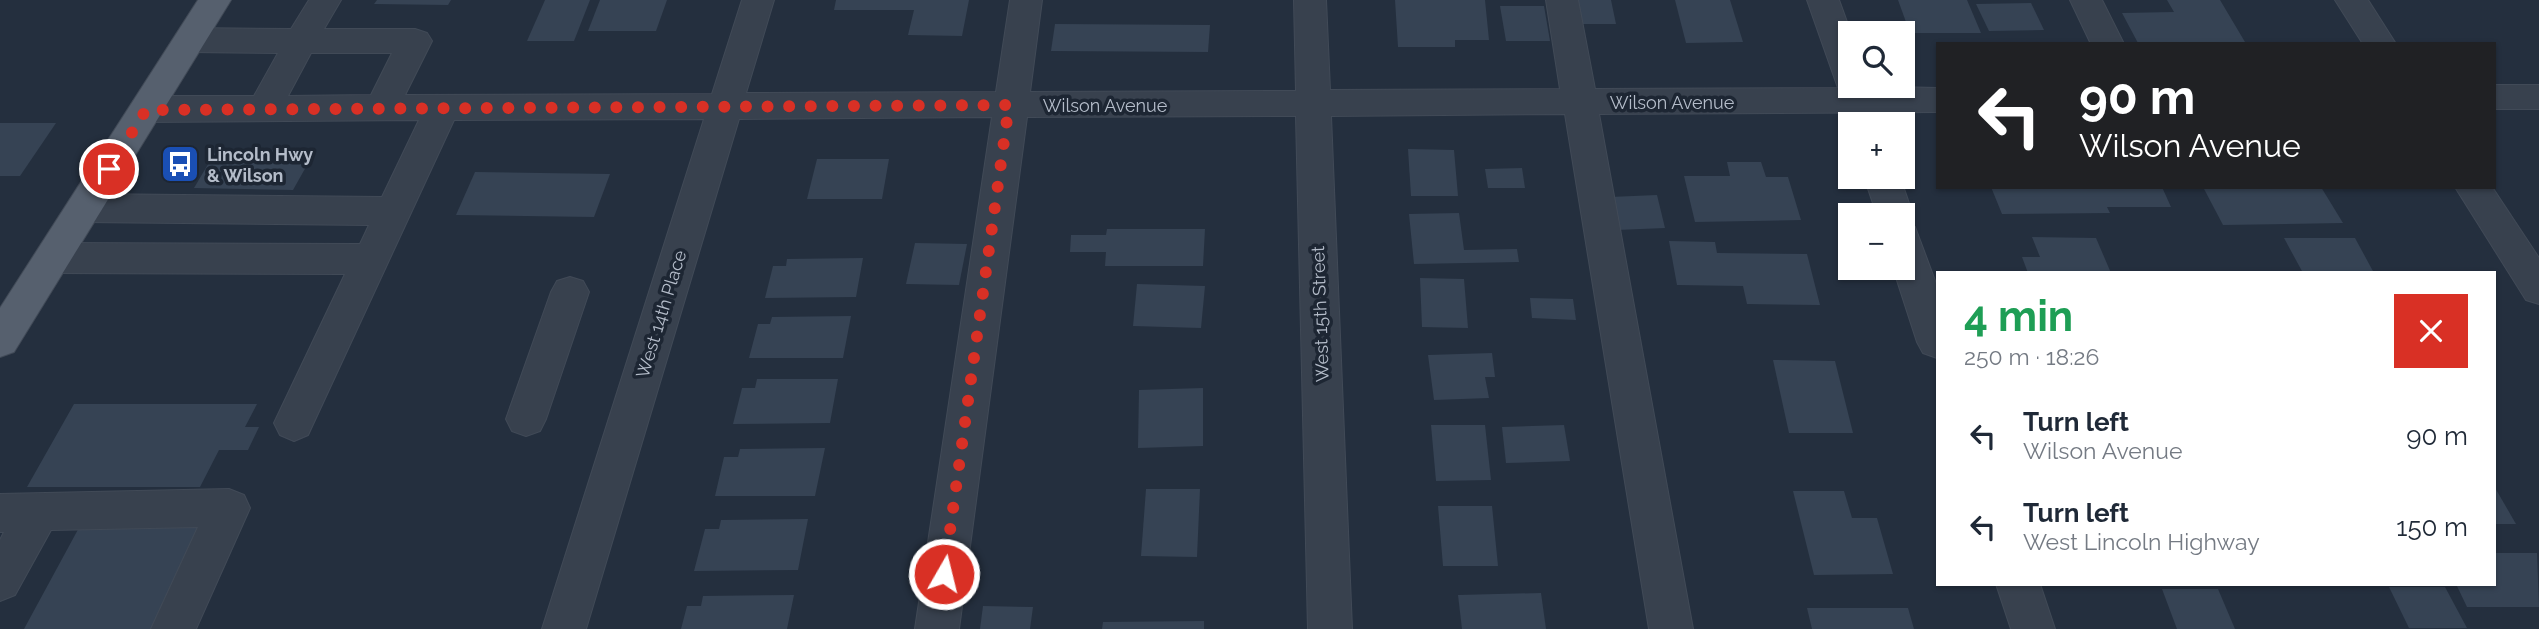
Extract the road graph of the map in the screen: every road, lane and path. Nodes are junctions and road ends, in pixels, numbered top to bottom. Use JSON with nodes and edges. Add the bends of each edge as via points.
{"nodes":[{"id":1,"x":215,"y":0,"type":"edge"},
{"id":2,"x":325,"y":0,"type":"edge"},
{"id":3,"x":758,"y":0,"type":"edge"},
{"id":4,"x":1026,"y":0,"type":"edge"},
{"id":5,"x":1310,"y":0,"type":"edge"},
{"id":6,"x":1562,"y":0,"type":"edge"},
{"id":7,"x":1823,"y":0,"type":"edge"},
{"id":8,"x":2086,"y":0,"type":"edge"},
{"id":9,"x":2351,"y":0,"type":"edge"},
{"id":10,"x":190,"y":40,"type":"junction"},
{"id":11,"x":301,"y":41,"type":"junction"},
{"id":12,"x":2107,"y":42,"type":"edge"},
{"id":13,"x":2378,"y":42,"type":"edge"},
{"id":14,"x":1838,"y":45,"type":"edge"},
{"id":15,"x":2496,"y":97,"type":"edge"},
{"id":16,"x":2539,"y":97,"type":"edge"},
{"id":17,"x":1856,"y":98,"type":"edge"},
{"id":18,"x":1936,"y":100,"type":"edge"},
{"id":19,"x":1580,"y":102,"type":"junction"},
{"id":20,"x":1313,"y":104,"type":"junction"},
{"id":21,"x":1009,"y":105,"type":"junction"},
{"id":22,"x":725,"y":107,"type":"junction"},
{"id":23,"x":442,"y":108,"type":"junction"},
{"id":24,"x":264,"y":109,"type":"junction"},
{"id":25,"x":381,"y":109,"type":"junction"},
{"id":26,"x":146,"y":110,"type":"junction"},
{"id":27,"x":2474,"y":189,"type":"edge"},
{"id":28,"x":84,"y":208,"type":"junction"},
{"id":29,"x":393,"y":211,"type":"junction"},
{"id":30,"x":53,"y":258,"type":"junction"},
{"id":31,"x":371,"y":258,"type":"junction"},
{"id":32,"x":1915,"y":276,"type":"edge"},
{"id":33,"x":2539,"y":289,"type":"edge"},
{"id":34,"x":570,"y":292,"type":"dead end"},
{"id":35,"x":1936,"y":339,"type":"edge"},
{"id":36,"x":0,"y":341,"type":"edge"},
{"id":37,"x":526,"y":419,"type":"dead end"},
{"id":38,"x":294,"y":423,"type":"dead end"},
{"id":39,"x":20,"y":512,"type":"edge"},
{"id":40,"x":0,"y":581,"type":"edge"},
{"id":41,"x":2019,"y":586,"type":"edge"},
{"id":42,"x":173,"y":629,"type":"edge"},
{"id":43,"x":564,"y":629,"type":"edge"},
{"id":44,"x":937,"y":629,"type":"edge"},
{"id":45,"x":1330,"y":629,"type":"edge"},
{"id":46,"x":1671,"y":629,"type":"edge"},
{"id":47,"x":2033,"y":629,"type":"edge"}],
"edges":[{"from":1,"to":10,"type":"main road"},
{"from":2,"to":11,"type":"street"},
{"from":3,"to":22,"type":"street","name":"West 14th Place"},
{"from":4,"to":21,"type":"street"},
{"from":5,"to":20,"type":"street","name":"West 15th Street"},
{"from":6,"to":19,"type":"street"},
{"from":7,"to":14,"type":"street"},
{"from":8,"to":12,"type":"street"},
{"from":9,"to":13,"type":"street"},
{"from":10,"to":11,"type":"street"},
{"from":10,"to":26,"type":"main road"},
{"from":11,"to":24,"type":"street"},
{"from":11,"to":25,"type":"street","via":[[415,41]]},
{"from":15,"to":16,"type":"street"},
{"from":17,"to":18,"type":"street","name":"Wilson Avenue"},
{"from":17,"to":19,"type":"street","name":"Wilson Avenue"},
{"from":19,"to":20,"type":"street","name":"Wilson Avenue"},
{"from":19,"to":46,"type":"street"},
{"from":20,"to":21,"type":"street","name":"Wilson Avenue"},
{"from":20,"to":45,"type":"street","name":"West 15th Street"},
{"from":21,"to":22,"type":"street","name":"Wilson Avenue"},
{"from":21,"to":44,"type":"street"},
{"from":22,"to":23,"type":"street","name":"Wilson Avenue"},
{"from":22,"to":43,"type":"street","name":"West 14th Place"},
{"from":23,"to":25,"type":"street","name":"Wilson Avenue"},
{"from":23,"to":29,"type":"street"},
{"from":24,"to":25,"type":"street","name":"Wilson Avenue"},
{"from":24,"to":26,"type":"street","name":"Wilson Avenue"},
{"from":26,"to":28,"type":"main road"},
{"from":27,"to":33,"type":"street"},
{"from":28,"to":29,"type":"street"},
{"from":28,"to":30,"type":"main road"},
{"from":29,"to":31,"type":"street"},
{"from":30,"to":31,"type":"street"},
{"from":30,"to":36,"type":"main road"},
{"from":31,"to":38,"type":"street"},
{"from":32,"to":35,"type":"street"},
{"from":34,"to":37,"type":"street"},
{"from":39,"to":40,"type":"street"},
{"from":39,"to":42,"type":"street","via":[[229,508]]},
{"from":41,"to":47,"type":"street"}]}
